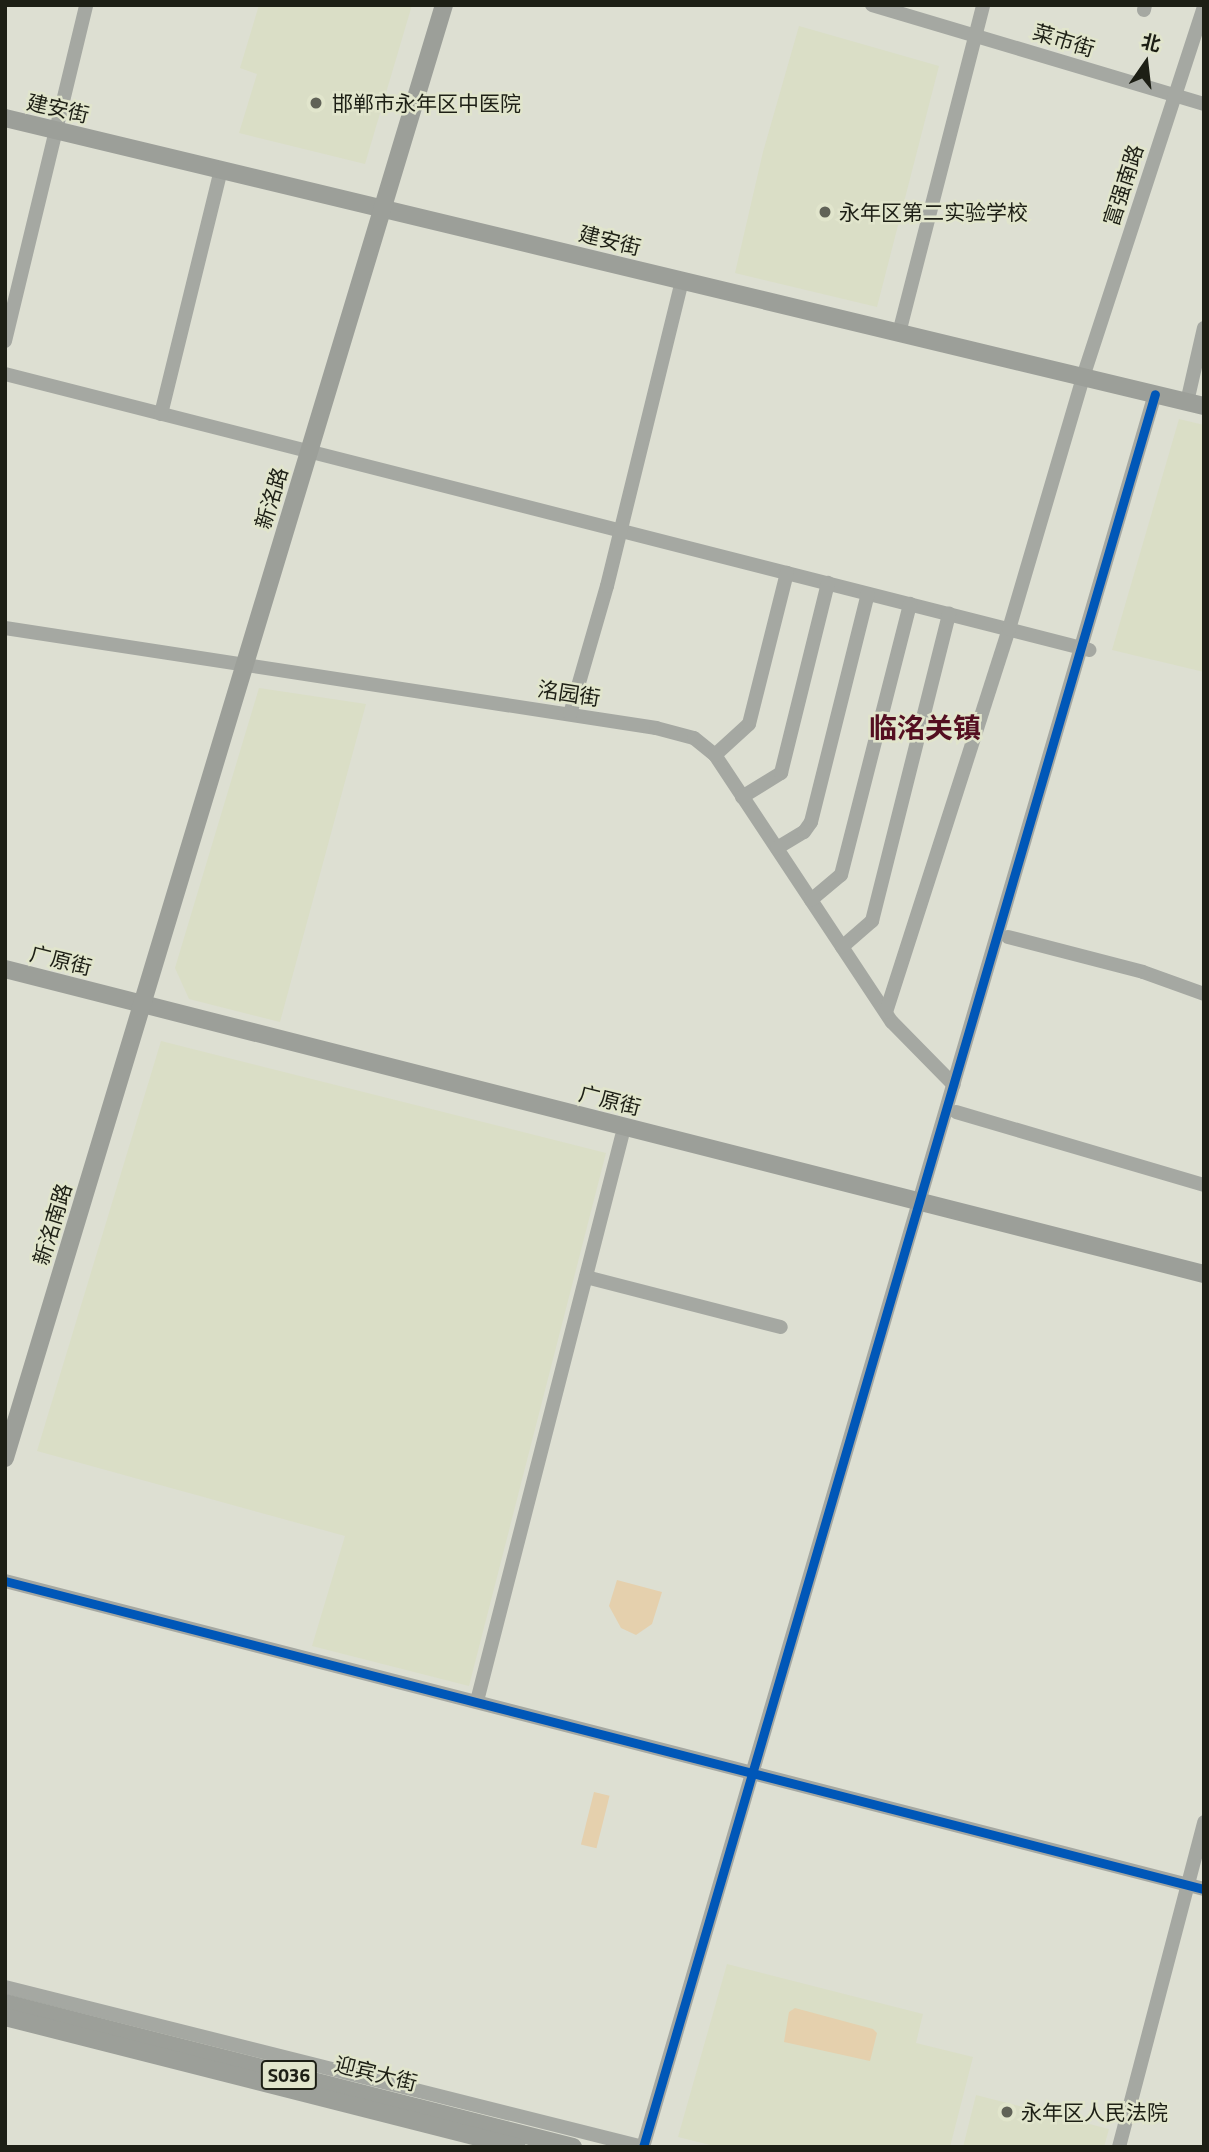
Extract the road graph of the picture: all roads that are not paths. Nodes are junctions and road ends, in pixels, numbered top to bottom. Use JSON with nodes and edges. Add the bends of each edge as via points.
{"nodes":[{"id":1,"x":86,"y":5,"type":"edge"},
{"id":2,"x":433,"y":5,"type":"edge"},
{"id":3,"x":444,"y":5,"type":"edge"},
{"id":4,"x":872,"y":5,"type":"edge"},
{"id":5,"x":983,"y":5,"type":"edge"},
{"id":6,"x":1204,"y":6,"type":"edge"},
{"id":7,"x":900,"y":9,"type":"edge"},
{"id":8,"x":973,"y":35,"type":"junction"},
{"id":9,"x":1175,"y":95,"type":"junction"},
{"id":10,"x":1204,"y":104,"type":"edge"},
{"id":11,"x":5,"y":118,"type":"edge"},
{"id":12,"x":55,"y":130,"type":"junction"},
{"id":13,"x":221,"y":170,"type":"junction"},
{"id":14,"x":377,"y":207,"type":"junction"},
{"id":15,"x":682,"y":280,"type":"junction"},
{"id":16,"x":1204,"y":328,"type":"edge"},
{"id":17,"x":899,"y":332,"type":"junction"},
{"id":18,"x":5,"y":341,"type":"edge"},
{"id":19,"x":5,"y":374,"type":"edge"},
{"id":20,"x":1083,"y":377,"type":"junction"},
{"id":21,"x":1160,"y":395,"type":"junction"},
{"id":22,"x":1195,"y":404,"type":"edge"},
{"id":23,"x":161,"y":414,"type":"junction"},
{"id":24,"x":303,"y":450,"type":"junction"},
{"id":25,"x":620,"y":530,"type":"junction"},
{"id":26,"x":787,"y":573,"type":"junction"},
{"id":27,"x":828,"y":583,"type":"junction"},
{"id":28,"x":869,"y":594,"type":"junction"},
{"id":29,"x":910,"y":604,"type":"junction"},
{"id":30,"x":949,"y":614,"type":"junction"},
{"id":31,"x":5,"y":628,"type":"edge"},
{"id":32,"x":1009,"y":629,"type":"junction"},
{"id":33,"x":1086,"y":649,"type":"junction"},
{"id":34,"x":239,"y":664,"type":"junction"},
{"id":35,"x":570,"y":714,"type":"junction"},
{"id":36,"x":715,"y":755,"type":"junction"},
{"id":37,"x":742,"y":797,"type":"junction"},
{"id":38,"x":776,"y":848,"type":"junction"},
{"id":39,"x":811,"y":900,"type":"junction"},
{"id":40,"x":1008,"y":937,"type":"junction"},
{"id":41,"x":842,"y":947,"type":"junction"},
{"id":42,"x":5,"y":969,"type":"edge"},
{"id":43,"x":5,"y":981,"type":"edge"},
{"id":44,"x":1204,"y":994,"type":"edge"},
{"id":45,"x":135,"y":1008,"type":"junction"},
{"id":46,"x":886,"y":1013,"type":"junction"},
{"id":47,"x":954,"y":1085,"type":"junction"},
{"id":48,"x":956,"y":1112,"type":"junction"},
{"id":49,"x":622,"y":1136,"type":"junction"},
{"id":50,"x":1204,"y":1185,"type":"edge"},
{"id":51,"x":923,"y":1207,"type":"junction"},
{"id":52,"x":1204,"y":1274,"type":"edge"},
{"id":53,"x":586,"y":1277,"type":"junction"},
{"id":54,"x":1204,"y":1284,"type":"edge"},
{"id":55,"x":781,"y":1327,"type":"dead end"},
{"id":56,"x":5,"y":1419,"type":"edge"},
{"id":57,"x":5,"y":1458,"type":"edge"},
{"id":58,"x":5,"y":1581,"type":"edge"},
{"id":59,"x":477,"y":1702,"type":"junction"},
{"id":60,"x":757,"y":1774,"type":"junction"},
{"id":61,"x":1204,"y":1822,"type":"edge"},
{"id":62,"x":1188,"y":1884,"type":"junction"},
{"id":63,"x":1204,"y":1889,"type":"edge"},
{"id":64,"x":5,"y":1987,"type":"edge"},
{"id":65,"x":5,"y":2003,"type":"edge"},
{"id":66,"x":5,"y":2017,"type":"edge"},
{"id":67,"x":517,"y":2147,"type":"edge"},
{"id":68,"x":573,"y":2147,"type":"edge"},
{"id":69,"x":643,"y":2147,"type":"edge"},
{"id":70,"x":653,"y":2147,"type":"edge"},
{"id":71,"x":1119,"y":2147,"type":"edge"}],
"edges":[{"from":1,"to":12,"type":"street"},
{"from":2,"to":14,"type":"main road","name":"新洺路"},
{"from":3,"to":14,"type":"main road","name":"新洺路"},
{"from":4,"to":7,"type":"street","name":"菜市街"},
{"from":5,"to":8,"type":"street"},
{"from":6,"to":9,"type":"street","name":"富强南路"},
{"from":7,"to":8,"type":"street","name":"菜市街"},
{"from":8,"to":9,"type":"street","name":"菜市街"},
{"from":8,"to":17,"type":"street"},
{"from":9,"to":10,"type":"street","name":"菜市街"},
{"from":9,"to":20,"type":"street","name":"富强南路"},
{"from":11,"to":12,"type":"main road","name":"建安街"},
{"from":12,"to":13,"type":"main road","name":"建安街"},
{"from":12,"to":18,"type":"street"},
{"from":13,"to":14,"type":"main road","name":"建安街"},
{"from":13,"to":23,"type":"street"},
{"from":14,"to":15,"type":"main road","name":"建安街"},
{"from":14,"to":24,"type":"main road","name":"新洺路"},
{"from":15,"to":17,"type":"main road","name":"建安街"},
{"from":15,"to":25,"type":"street"},
{"from":16,"to":22,"type":"street"},
{"from":17,"to":20,"type":"main road","name":"建安街"},
{"from":19,"to":23,"type":"street"},
{"from":20,"to":21,"type":"main road","name":"建安街"},
{"from":20,"to":32,"type":"street","name":"富强南路"},
{"from":21,"to":22,"type":"main road","name":"建安街"},
{"from":21,"to":33,"type":"street"},
{"from":23,"to":24,"type":"street"},
{"from":24,"to":25,"type":"street"},
{"from":24,"to":34,"type":"main road","name":"新洺路"},
{"from":25,"to":26,"type":"street"},
{"from":25,"to":35,"type":"street"},
{"from":26,"to":27,"type":"street"},
{"from":26,"to":36,"type":"street","via":[[749,724]]},
{"from":27,"to":28,"type":"street"},
{"from":27,"to":37,"type":"street","via":[[781,773]]},
{"from":28,"to":29,"type":"street"},
{"from":28,"to":38,"type":"street","via":[[810,822],[804,832]]},
{"from":29,"to":30,"type":"street"},
{"from":29,"to":39,"type":"street","via":[[841,875]]},
{"from":30,"to":32,"type":"street"},
{"from":30,"to":41,"type":"street","via":[[872,922]]},
{"from":31,"to":34,"type":"street","name":"洺园街"},
{"from":32,"to":33,"type":"street"},
{"from":32,"to":46,"type":"street","name":"富强南路"},
{"from":33,"to":40,"type":"street"},
{"from":33,"to":47,"type":"street"},
{"from":34,"to":35,"type":"street","name":"洺园街"},
{"from":34,"to":45,"type":"main road","name":"新洺路"},
{"from":35,"to":36,"type":"street","name":"洺园街","via":[[680,733]]},
{"from":36,"to":37,"type":"street","name":"洺园街"},
{"from":37,"to":38,"type":"street","name":"洺园街"},
{"from":38,"to":39,"type":"street","name":"洺园街"},
{"from":39,"to":41,"type":"street","name":"洺园街"},
{"from":40,"to":44,"type":"street","via":[[1143,972]]},
{"from":40,"to":48,"type":"street"},
{"from":41,"to":46,"type":"street","name":"洺园街"},
{"from":42,"to":45,"type":"main road","name":"广原街"},
{"from":43,"to":45,"type":"main road","name":"广原街"},
{"from":45,"to":49,"type":"main road","name":"广原街"},
{"from":45,"to":51,"type":"main road","name":"广原街"},
{"from":45,"to":56,"type":"main road","name":"新洺南路"},
{"from":45,"to":57,"type":"main road","name":"新洺南路"},
{"from":46,"to":47,"type":"street","name":"洺园街","via":[[924,1059]]},
{"from":47,"to":51,"type":"street"},
{"from":48,"to":50,"type":"street"},
{"from":48,"to":51,"type":"street"},
{"from":49,"to":51,"type":"main road","name":"广原街"},
{"from":49,"to":53,"type":"street"},
{"from":51,"to":52,"type":"main road","name":"广原街"},
{"from":51,"to":54,"type":"main road","name":"广原街"},
{"from":51,"to":60,"type":"street"},
{"from":53,"to":55,"type":"street"},
{"from":53,"to":59,"type":"street"},
{"from":58,"to":59,"type":"street"},
{"from":59,"to":60,"type":"street"},
{"from":60,"to":62,"type":"street"},
{"from":60,"to":69,"type":"street"},
{"from":60,"to":70,"type":"street"},
{"from":61,"to":62,"type":"street"},
{"from":62,"to":63,"type":"street"},
{"from":62,"to":71,"type":"street"},
{"from":64,"to":69,"type":"street"},
{"from":65,"to":68,"type":"main road","name":"迎宾大街","number":"S036"},
{"from":66,"to":67,"type":"main road","name":"迎宾大街","number":"S036"}]}
